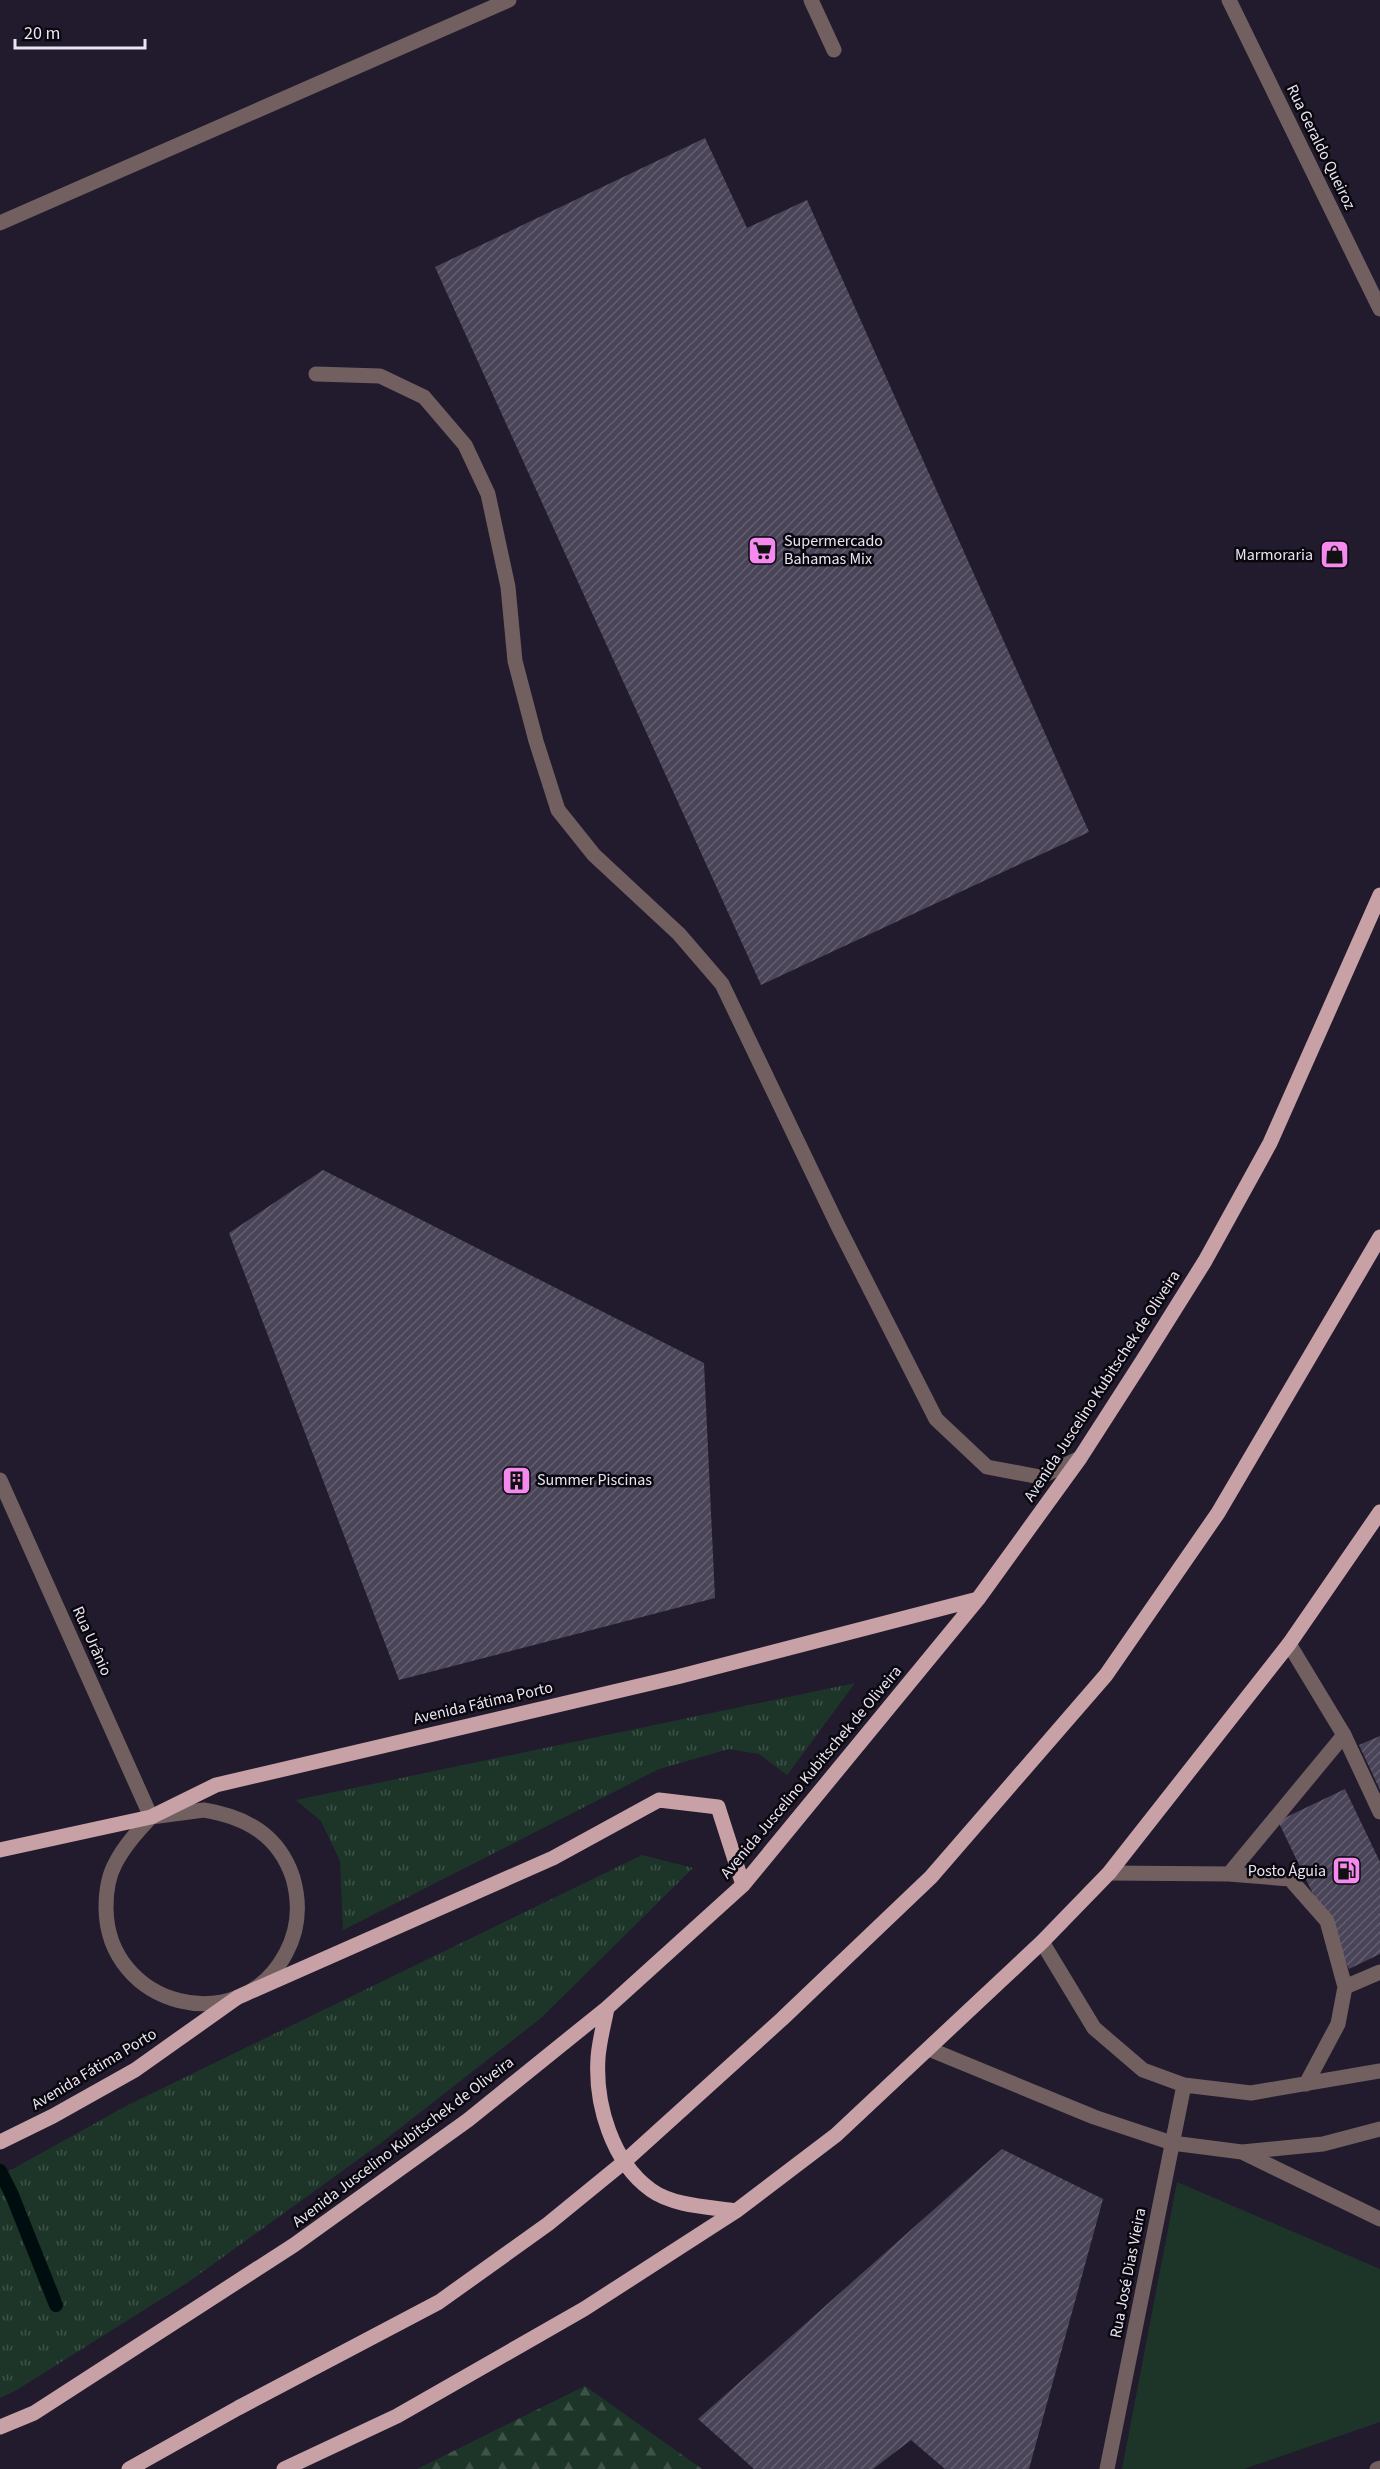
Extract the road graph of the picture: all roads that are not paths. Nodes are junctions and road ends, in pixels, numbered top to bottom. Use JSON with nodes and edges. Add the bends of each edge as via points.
{"nodes":[{"id":1,"x":509,"y":0,"type":"edge"},
{"id":2,"x":811,"y":0,"type":"edge"},
{"id":3,"x":1229,"y":0,"type":"edge"},
{"id":4,"x":834,"y":50,"type":"dead end"},
{"id":5,"x":0,"y":223,"type":"edge"},
{"id":6,"x":1380,"y":309,"type":"edge"},
{"id":7,"x":316,"y":374,"type":"dead end"},
{"id":8,"x":1380,"y":895,"type":"edge"},
{"id":9,"x":1380,"y":1237,"type":"edge"},
{"id":10,"x":1080,"y":1458,"type":"junction"},
{"id":11,"x":0,"y":1480,"type":"edge"},
{"id":12,"x":1380,"y":1512,"type":"edge"},
{"id":13,"x":978,"y":1599,"type":"junction"},
{"id":14,"x":1289,"y":1644,"type":"junction"},
{"id":15,"x":1344,"y":1735,"type":"junction"},
{"id":16,"x":1380,"y":1812,"type":"edge"},
{"id":17,"x":151,"y":1816,"type":"junction"},
{"id":18,"x":0,"y":1850,"type":"edge"},
{"id":19,"x":1109,"y":1873,"type":"junction"},
{"id":20,"x":1229,"y":1874,"type":"junction"},
{"id":21,"x":743,"y":1886,"type":"junction"},
{"id":22,"x":1042,"y":1942,"type":"junction"},
{"id":23,"x":1380,"y":1972,"type":"edge"},
{"id":24,"x":1345,"y":1987,"type":"junction"},
{"id":25,"x":238,"y":1997,"type":"junction"},
{"id":26,"x":607,"y":2008,"type":"junction"},
{"id":27,"x":929,"y":2049,"type":"junction"},
{"id":28,"x":1380,"y":2071,"type":"edge"},
{"id":29,"x":1306,"y":2084,"type":"junction"},
{"id":30,"x":1184,"y":2085,"type":"junction"},
{"id":31,"x":1380,"y":2129,"type":"edge"},
{"id":32,"x":0,"y":2142,"type":"edge"},
{"id":33,"x":1172,"y":2143,"type":"junction"},
{"id":34,"x":1242,"y":2152,"type":"junction"},
{"id":35,"x":624,"y":2162,"type":"junction"},
{"id":36,"x":736,"y":2211,"type":"junction"},
{"id":37,"x":1380,"y":2219,"type":"edge"},
{"id":38,"x":0,"y":2427,"type":"edge"},
{"id":39,"x":129,"y":2469,"type":"edge"},
{"id":40,"x":284,"y":2469,"type":"edge"},
{"id":41,"x":1107,"y":2469,"type":"edge"}],
"edges":[{"from":1,"to":5,"type":"street"},
{"from":2,"to":4,"type":"street"},
{"from":3,"to":6,"type":"street","name":"Rua Geraldo Queiroz"},
{"from":7,"to":10,"type":"street","via":[[380,376],[424,397],[465,445],[488,494],[508,587],[516,661],[558,810],[594,855],[680,934],[722,984],[936,1419],[987,1467],[1040,1477]]},
{"from":8,"to":10,"type":"main road","name":"Avenida Juscelino Kubitschek de Oliveira","via":[[1270,1143],[1205,1261]]},
{"from":9,"to":35,"type":"main road","via":[[1218,1513],[1106,1675],[931,1877]]},
{"from":10,"to":13,"type":"main road","name":"Avenida Juscelino Kubitschek de Oliveira"},
{"from":11,"to":17,"type":"street","name":"Rua Urânio"},
{"from":12,"to":14,"type":"main road"},
{"from":13,"to":17,"type":"main road","name":"Avenida Fátima Porto","via":[[677,1677],[216,1785]]},
{"from":13,"to":21,"type":"main road","name":"Avenida Juscelino Kubitschek de Oliveira"},
{"from":14,"to":15,"type":"street"},
{"from":14,"to":19,"type":"main road"},
{"from":15,"to":16,"type":"street"},
{"from":15,"to":20,"type":"street"},
{"from":17,"to":18,"type":"main road","name":"Avenida Fátima Porto"},
{"from":17,"to":25,"type":"street","via":[[114,1865],[106,1892],[106,1922],[114,1950],[131,1974],[146,1986],[181,2003],[210,2004]]},
{"from":17,"to":25,"type":"street","via":[[204,1810],[230,1814],[260,1831],[289,1864],[298,1916],[292,1942],[280,1965],[262,1984]]},
{"from":19,"to":20,"type":"street"},
{"from":19,"to":22,"type":"main road"},
{"from":20,"to":24,"type":"street","via":[[1290,1879],[1327,1921]]},
{"from":21,"to":25,"type":"main road","name":"Avenida Fátima Porto","via":[[718,1807],[659,1800],[553,1858]]},
{"from":21,"to":26,"type":"main road","name":"Avenida Juscelino Kubitschek de Oliveira"},
{"from":22,"to":27,"type":"main road"},
{"from":22,"to":30,"type":"street","via":[[1094,2028],[1143,2070]]},
{"from":23,"to":24,"type":"street"},
{"from":24,"to":29,"type":"street","via":[[1338,2024]]},
{"from":25,"to":32,"type":"main road","name":"Avenida Fátima Porto","via":[[135,2070]]},
{"from":26,"to":35,"type":"main road","via":[[598,2058],[601,2110]]},
{"from":26,"to":38,"type":"main road","name":"Avenida Juscelino Kubitschek de Oliveira","via":[[468,2120],[294,2245],[34,2413]]},
{"from":27,"to":33,"type":"street","via":[[1094,2117]]},
{"from":27,"to":36,"type":"main road","via":[[836,2135]]},
{"from":28,"to":29,"type":"street"},
{"from":29,"to":30,"type":"street","via":[[1251,2093]]},
{"from":30,"to":33,"type":"street","name":"Rua José Dias Vieira"},
{"from":31,"to":34,"type":"street","via":[[1323,2144]]},
{"from":33,"to":34,"type":"street"},
{"from":33,"to":41,"type":"street","name":"Rua José Dias Vieira"},
{"from":34,"to":37,"type":"street"},
{"from":35,"to":36,"type":"main road","via":[[651,2191],[685,2204]]},
{"from":35,"to":39,"type":"main road","via":[[548,2224],[440,2302]]},
{"from":36,"to":40,"type":"main road","via":[[584,2308],[397,2416]]}]}
